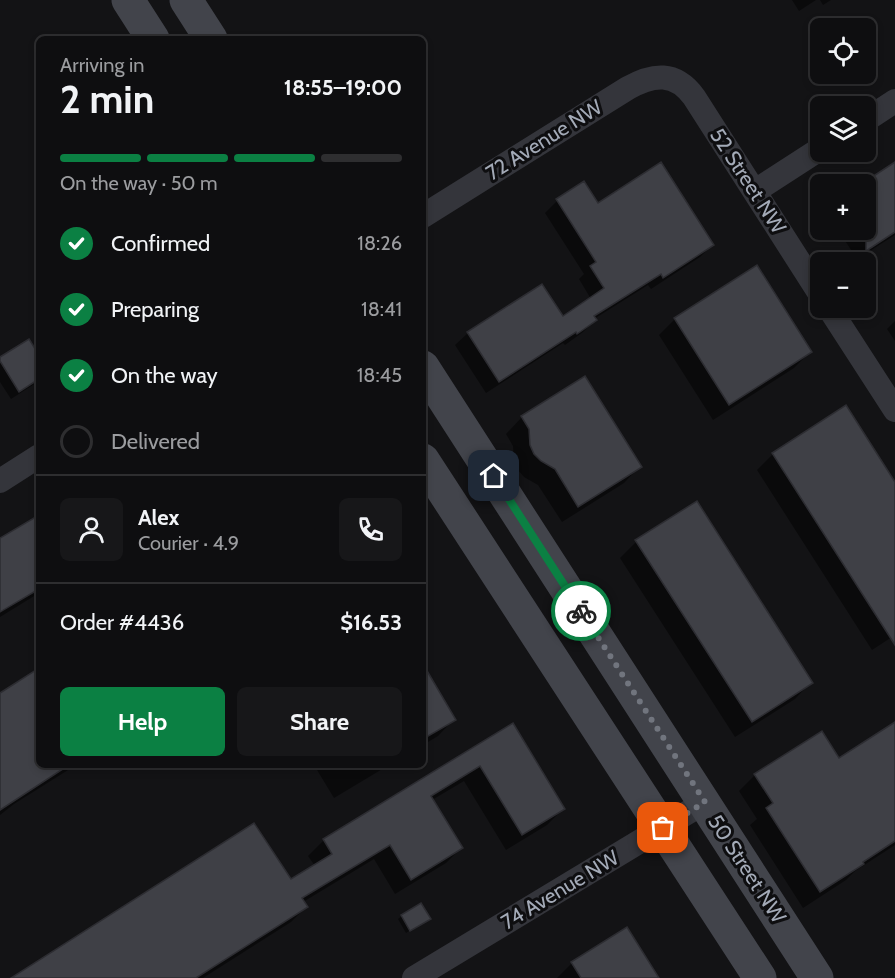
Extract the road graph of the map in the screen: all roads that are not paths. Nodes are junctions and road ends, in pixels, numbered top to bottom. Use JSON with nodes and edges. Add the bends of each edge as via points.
{"nodes":[{"id":1,"x":128,"y":0,"type":"edge"},
{"id":2,"x":186,"y":0,"type":"edge"},
{"id":3,"x":151,"y":36,"type":"edge"},
{"id":4,"x":209,"y":36,"type":"edge"},
{"id":5,"x":668,"y":78,"type":"joint"},
{"id":6,"x":895,"y":101,"type":"edge"},
{"id":7,"x":876,"y":113,"type":"edge"},
{"id":8,"x":810,"y":155,"type":"edge"},
{"id":9,"x":755,"y":191,"type":"junction"},
{"id":10,"x":426,"y":214,"type":"edge"},
{"id":11,"x":810,"y":278,"type":"edge"},
{"id":12,"x":835,"y":318,"type":"edge"},
{"id":13,"x":426,"y":372,"type":"edge"},
{"id":14,"x":895,"y":410,"type":"edge"},
{"id":15,"x":36,"y":458,"type":"edge"},
{"id":16,"x":426,"y":465,"type":"edge"},
{"id":17,"x":0,"y":481,"type":"edge"},
{"id":18,"x":705,"y":802,"type":"junction"},
{"id":19,"x":663,"y":828,"type":"junction"},
{"id":20,"x":414,"y":978,"type":"edge"},
{"id":21,"x":760,"y":978,"type":"edge"},
{"id":22,"x":817,"y":978,"type":"edge"}],
"edges":[{"from":1,"to":3,"type":"main road"},
{"from":2,"to":4,"type":"main road"},
{"from":5,"to":9,"type":"street","name":"52 Street NW","via":[[689,89]]},
{"from":5,"to":10,"type":"street","name":"72 Avenue NW","via":[[644,79],[628,88]]},
{"from":6,"to":7,"type":"street"},
{"from":8,"to":9,"type":"street"},
{"from":9,"to":11,"type":"street","name":"52 Street NW"},
{"from":12,"to":14,"type":"street"},
{"from":13,"to":18,"type":"main road","name":"50 Street NW"},
{"from":15,"to":17,"type":"street"},
{"from":16,"to":19,"type":"main road"},
{"from":18,"to":19,"type":"street","name":"74 Avenue NW"},
{"from":18,"to":22,"type":"main road","name":"50 Street NW"},
{"from":19,"to":20,"type":"street","name":"74 Avenue NW"},
{"from":19,"to":21,"type":"main road"}]}
